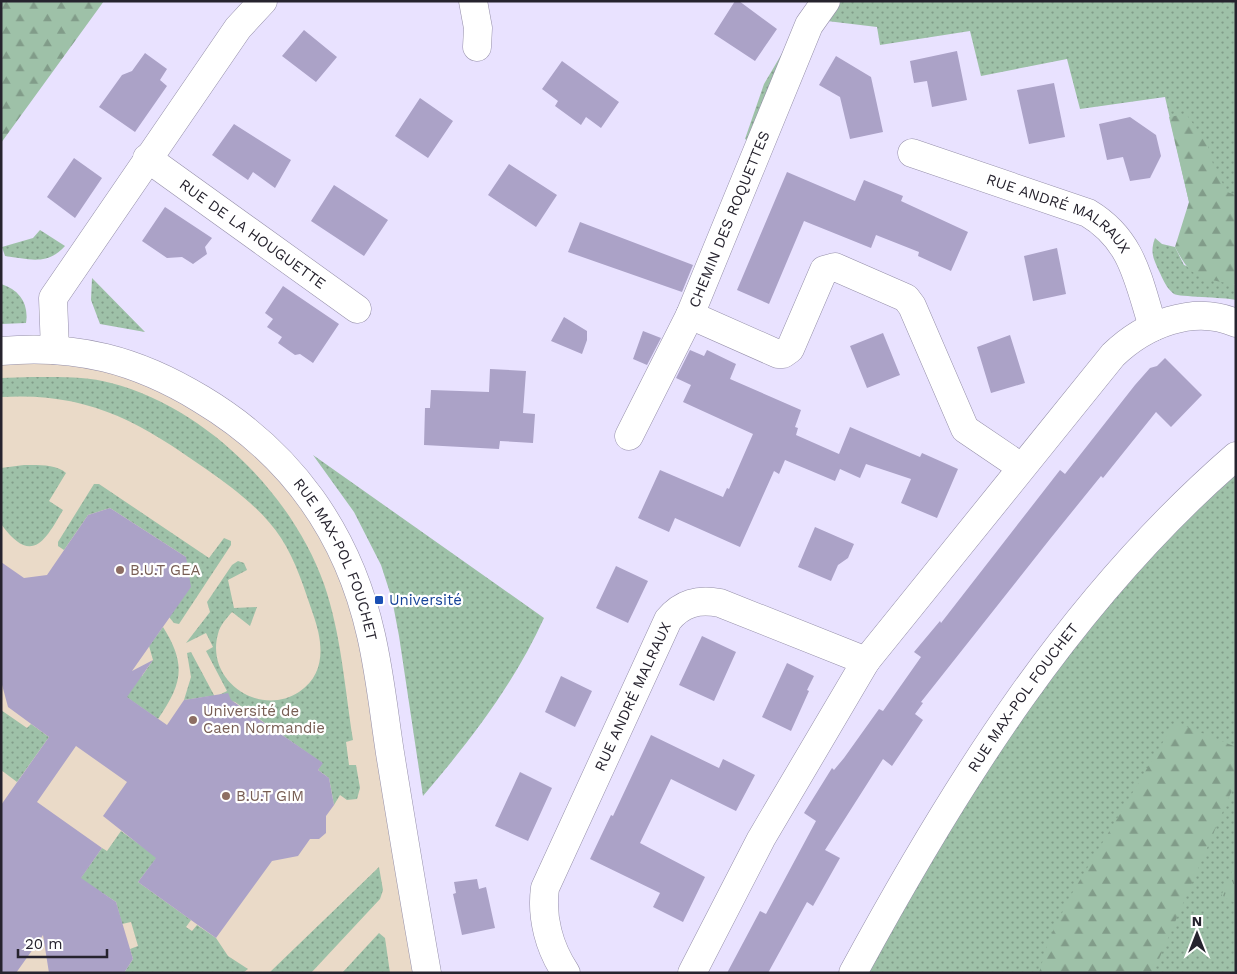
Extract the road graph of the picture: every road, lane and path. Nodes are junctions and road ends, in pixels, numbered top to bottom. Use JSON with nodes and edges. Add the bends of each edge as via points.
{"nodes":[{"id":1,"x":263,"y":1,"type":"edge"},
{"id":2,"x":473,"y":1,"type":"edge"},
{"id":3,"x":826,"y":1,"type":"edge"},
{"id":4,"x":477,"y":48,"type":"dead end"},
{"id":5,"x":912,"y":153,"type":"dead end"},
{"id":6,"x":147,"y":158,"type":"junction"},
{"id":7,"x":357,"y":309,"type":"dead end"},
{"id":8,"x":690,"y":315,"type":"junction"},
{"id":9,"x":1236,"y":324,"type":"edge"},
{"id":10,"x":1153,"y":327,"type":"junction"},
{"id":11,"x":55,"y":350,"type":"junction"},
{"id":12,"x":1,"y":351,"type":"edge"},
{"id":13,"x":630,"y":436,"type":"dead end"},
{"id":14,"x":1236,"y":456,"type":"edge"},
{"id":15,"x":1021,"y":467,"type":"junction"},
{"id":16,"x":866,"y":661,"type":"junction"},
{"id":17,"x":427,"y":973,"type":"edge"},
{"id":18,"x":566,"y":973,"type":"edge"},
{"id":19,"x":692,"y":973,"type":"edge"},
{"id":20,"x":853,"y":973,"type":"edge"}],
"edges":[{"from":1,"to":6,"type":"street","via":[[238,28]]},
{"from":2,"to":4,"type":"street","via":[[478,28]]},
{"from":3,"to":8,"type":"street","name":"CHEMIN DES ROQUETTES","via":[[809,25]]},
{"from":5,"to":10,"type":"street","name":"RUE ANDRÉ MALRAUX","via":[[1088,213],[1099,220],[1117,236],[1127,251]]},
{"from":6,"to":7,"type":"street","name":"RUE DE LA HOUGUETTE"},
{"from":6,"to":11,"type":"street","via":[[53,298]]},
{"from":8,"to":13,"type":"street","name":"CHEMIN DES ROQUETTES"},
{"from":8,"to":15,"type":"street","via":[[778,354],[790,349],[827,268],[835,267],[906,298],[964,429]]},
{"from":9,"to":10,"type":"street","via":[[1208,317],[1188,317]]},
{"from":10,"to":15,"type":"street","via":[[1126,342],[1113,355]]},
{"from":11,"to":12,"type":"street","name":"RUE MAX-POL FOUCHET"},
{"from":11,"to":17,"type":"street","name":"RUE MAX-POL FOUCHET","via":[[118,360],[177,384],[218,409],[271,452],[314,502],[331,528],[354,578],[371,637]]},
{"from":14,"to":20,"type":"street","name":"RUE MAX-POL FOUCHET","via":[[1136,551],[1095,598],[1029,685],[925,843]]},
{"from":15,"to":16,"type":"street"},
{"from":16,"to":18,"type":"street","name":"RUE ANDRÉ MALRAUX","via":[[720,604],[696,602],[674,613],[545,888],[546,924]]},
{"from":16,"to":19,"type":"street","via":[[762,839]]}]}
